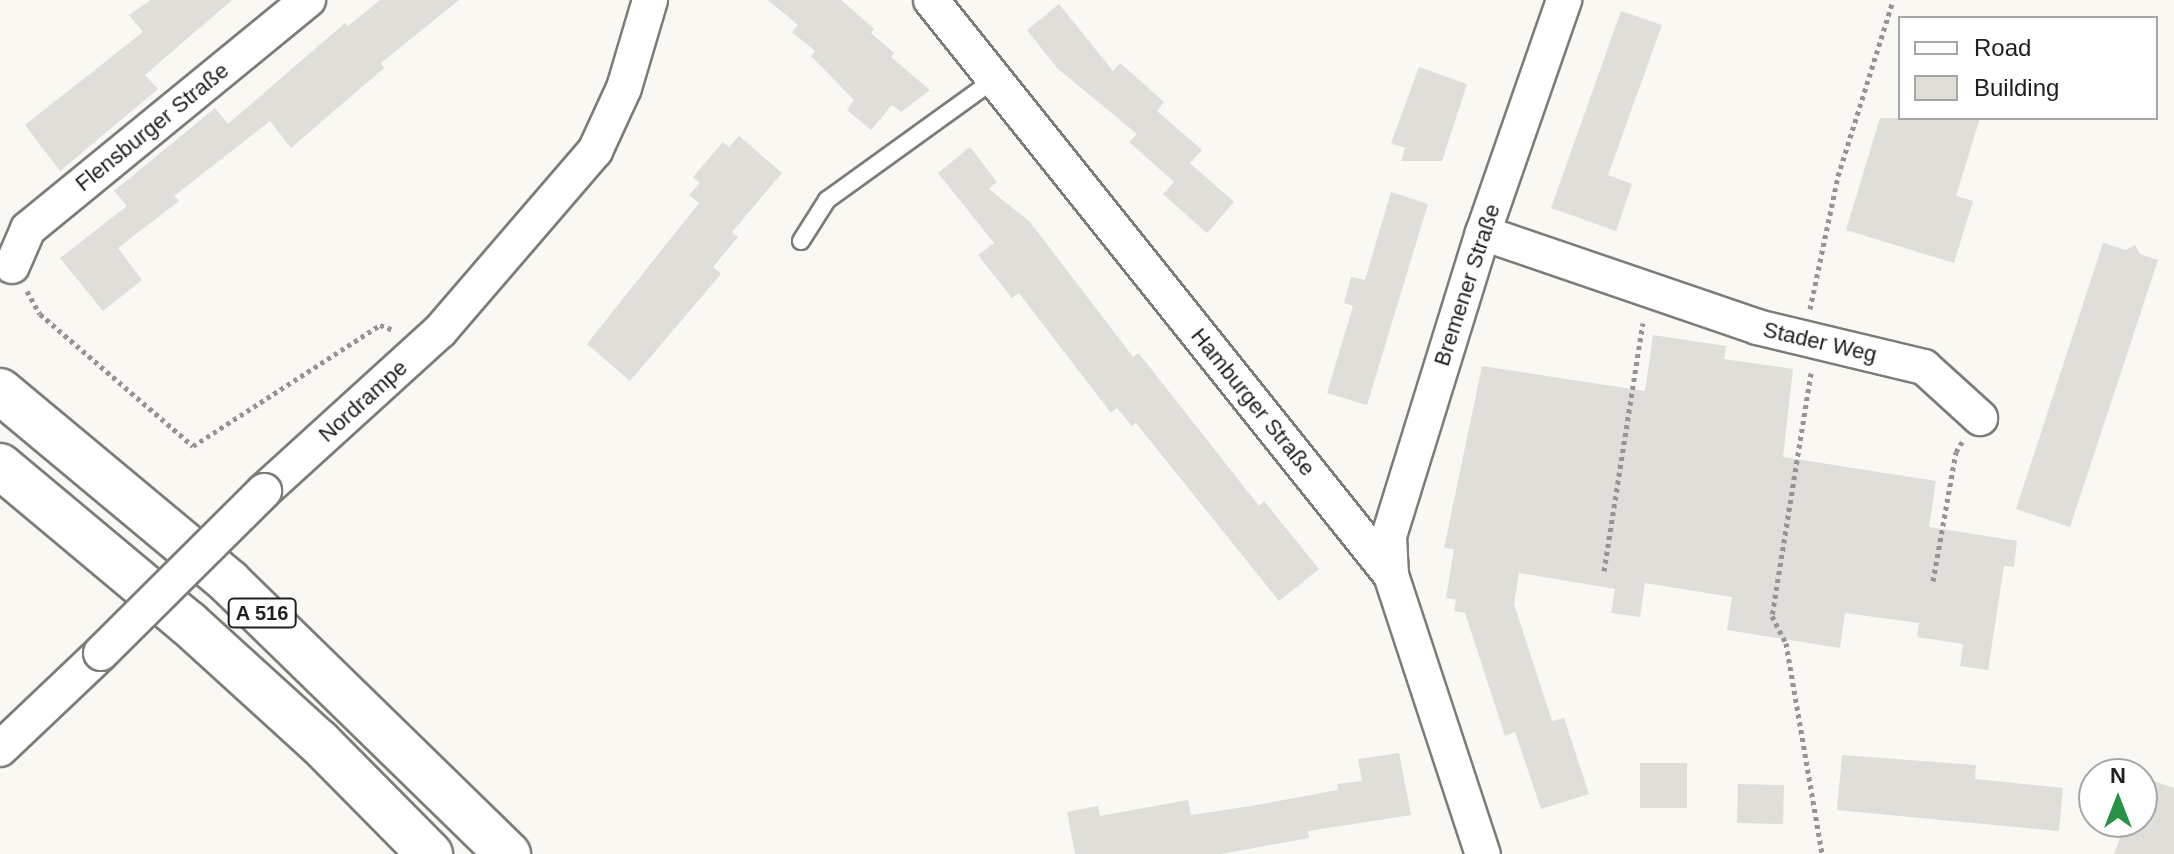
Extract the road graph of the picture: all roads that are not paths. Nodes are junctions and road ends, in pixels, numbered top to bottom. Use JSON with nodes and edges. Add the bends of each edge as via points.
{"nodes":[{"id":1,"x":308,"y":0,"type":"edge"},
{"id":2,"x":650,"y":0,"type":"edge"},
{"id":3,"x":931,"y":0,"type":"edge"},
{"id":4,"x":1564,"y":0,"type":"edge"},
{"id":5,"x":995,"y":79,"type":"junction"},
{"id":6,"x":1483,"y":233,"type":"junction"},
{"id":7,"x":801,"y":241,"type":"dead end"},
{"id":8,"x":12,"y":266,"type":"road end"},
{"id":9,"x":0,"y":391,"type":"edge"},
{"id":10,"x":1980,"y":418,"type":"road end"},
{"id":11,"x":0,"y":466,"type":"edge"},
{"id":12,"x":1391,"y":575,"type":"junction"},
{"id":13,"x":0,"y":749,"type":"edge"},
{"id":14,"x":430,"y":854,"type":"edge"},
{"id":15,"x":508,"y":854,"type":"edge"},
{"id":16,"x":1483,"y":854,"type":"edge"}],
"edges":[{"from":1,"to":8,"type":"street","name":"Flensburger Straße","via":[[28,229]]},
{"from":2,"to":13,"type":"street","name":"Nordrampe","bridge":true,"via":[[624,88],[595,151],[429,342],[264,491]]},
{"from":3,"to":5,"type":"street","name":"Hamburger Straße"},
{"from":4,"to":6,"type":"street","name":"Bremener Straße"},
{"from":5,"to":7,"type":"lane","via":[[827,200]]},
{"from":5,"to":12,"type":"street","name":"Hamburger Straße"},
{"from":6,"to":10,"type":"street","name":"Stader Weg","via":[[1757,327],[1924,367]]},
{"from":6,"to":12,"type":"street","name":"Bremener Straße","via":[[1389,536]]},
{"from":9,"to":15,"type":"highway","number":"A 516","via":[[229,582]]},
{"from":11,"to":14,"type":"highway","number":"A 516","via":[[188,623],[319,742]]},
{"from":12,"to":16,"type":"street","name":"Hamburger Straße"}]}
